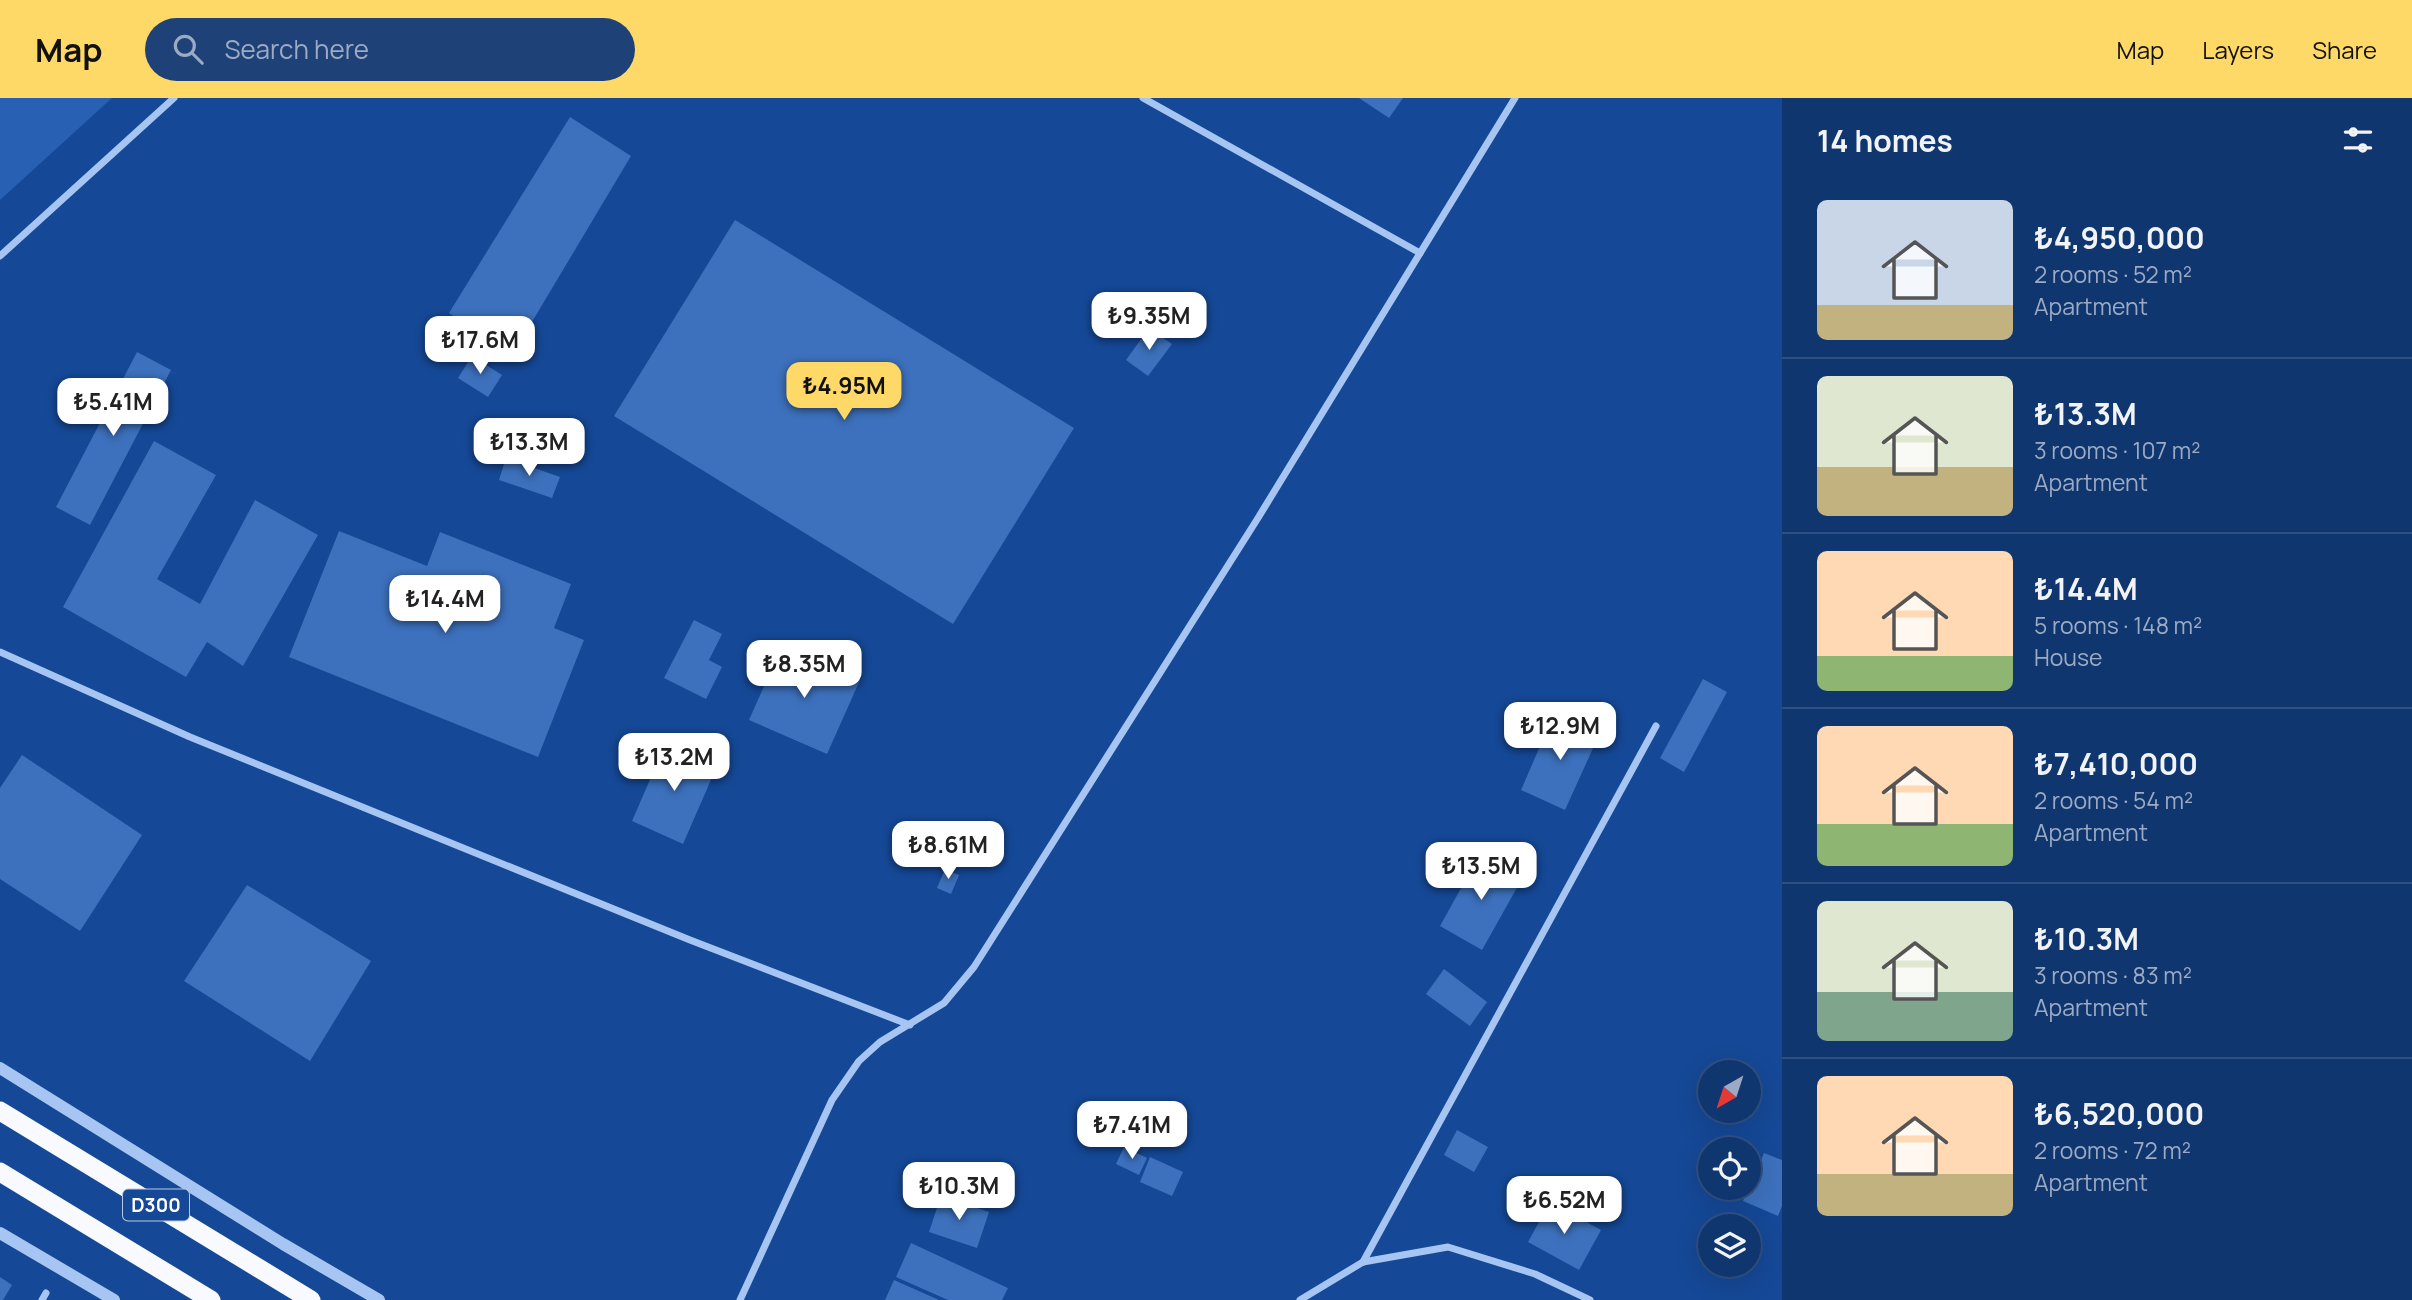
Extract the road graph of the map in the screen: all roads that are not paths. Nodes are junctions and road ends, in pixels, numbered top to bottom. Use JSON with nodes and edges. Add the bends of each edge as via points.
{"nodes":[{"id":1,"x":174,"y":98,"type":"edge"},
{"id":2,"x":1143,"y":98,"type":"edge"},
{"id":3,"x":1515,"y":98,"type":"edge"},
{"id":4,"x":1420,"y":253,"type":"junction"},
{"id":5,"x":0,"y":256,"type":"edge"},
{"id":6,"x":0,"y":652,"type":"edge"},
{"id":7,"x":1656,"y":726,"type":"dead end"},
{"id":8,"x":910,"y":1025,"type":"junction"},
{"id":9,"x":0,"y":1068,"type":"edge"},
{"id":10,"x":0,"y":1111,"type":"edge"},
{"id":11,"x":0,"y":1172,"type":"edge"},
{"id":12,"x":0,"y":1233,"type":"edge"},
{"id":13,"x":1363,"y":1262,"type":"junction"},
{"id":14,"x":114,"y":1300,"type":"edge"},
{"id":15,"x":211,"y":1300,"type":"edge"},
{"id":16,"x":311,"y":1300,"type":"edge"},
{"id":17,"x":379,"y":1300,"type":"edge"},
{"id":18,"x":740,"y":1300,"type":"edge"},
{"id":19,"x":1300,"y":1300,"type":"edge"},
{"id":20,"x":1590,"y":1300,"type":"edge"}],
"edges":[{"from":1,"to":5,"type":"street"},
{"from":2,"to":4,"type":"street"},
{"from":3,"to":4,"type":"street"},
{"from":4,"to":8,"type":"street","via":[[974,967],[944,1003]]},
{"from":6,"to":8,"type":"street","via":[[190,737]]},
{"from":7,"to":13,"type":"street"},
{"from":8,"to":18,"type":"street","via":[[859,1061],[832,1100]]},
{"from":9,"to":17,"type":"street"},
{"from":10,"to":16,"type":"highway","number":"D300"},
{"from":11,"to":15,"type":"highway","number":"D300"},
{"from":12,"to":14,"type":"street"},
{"from":13,"to":19,"type":"street"},
{"from":13,"to":20,"type":"street","via":[[1448,1247],[1535,1274]]}]}
